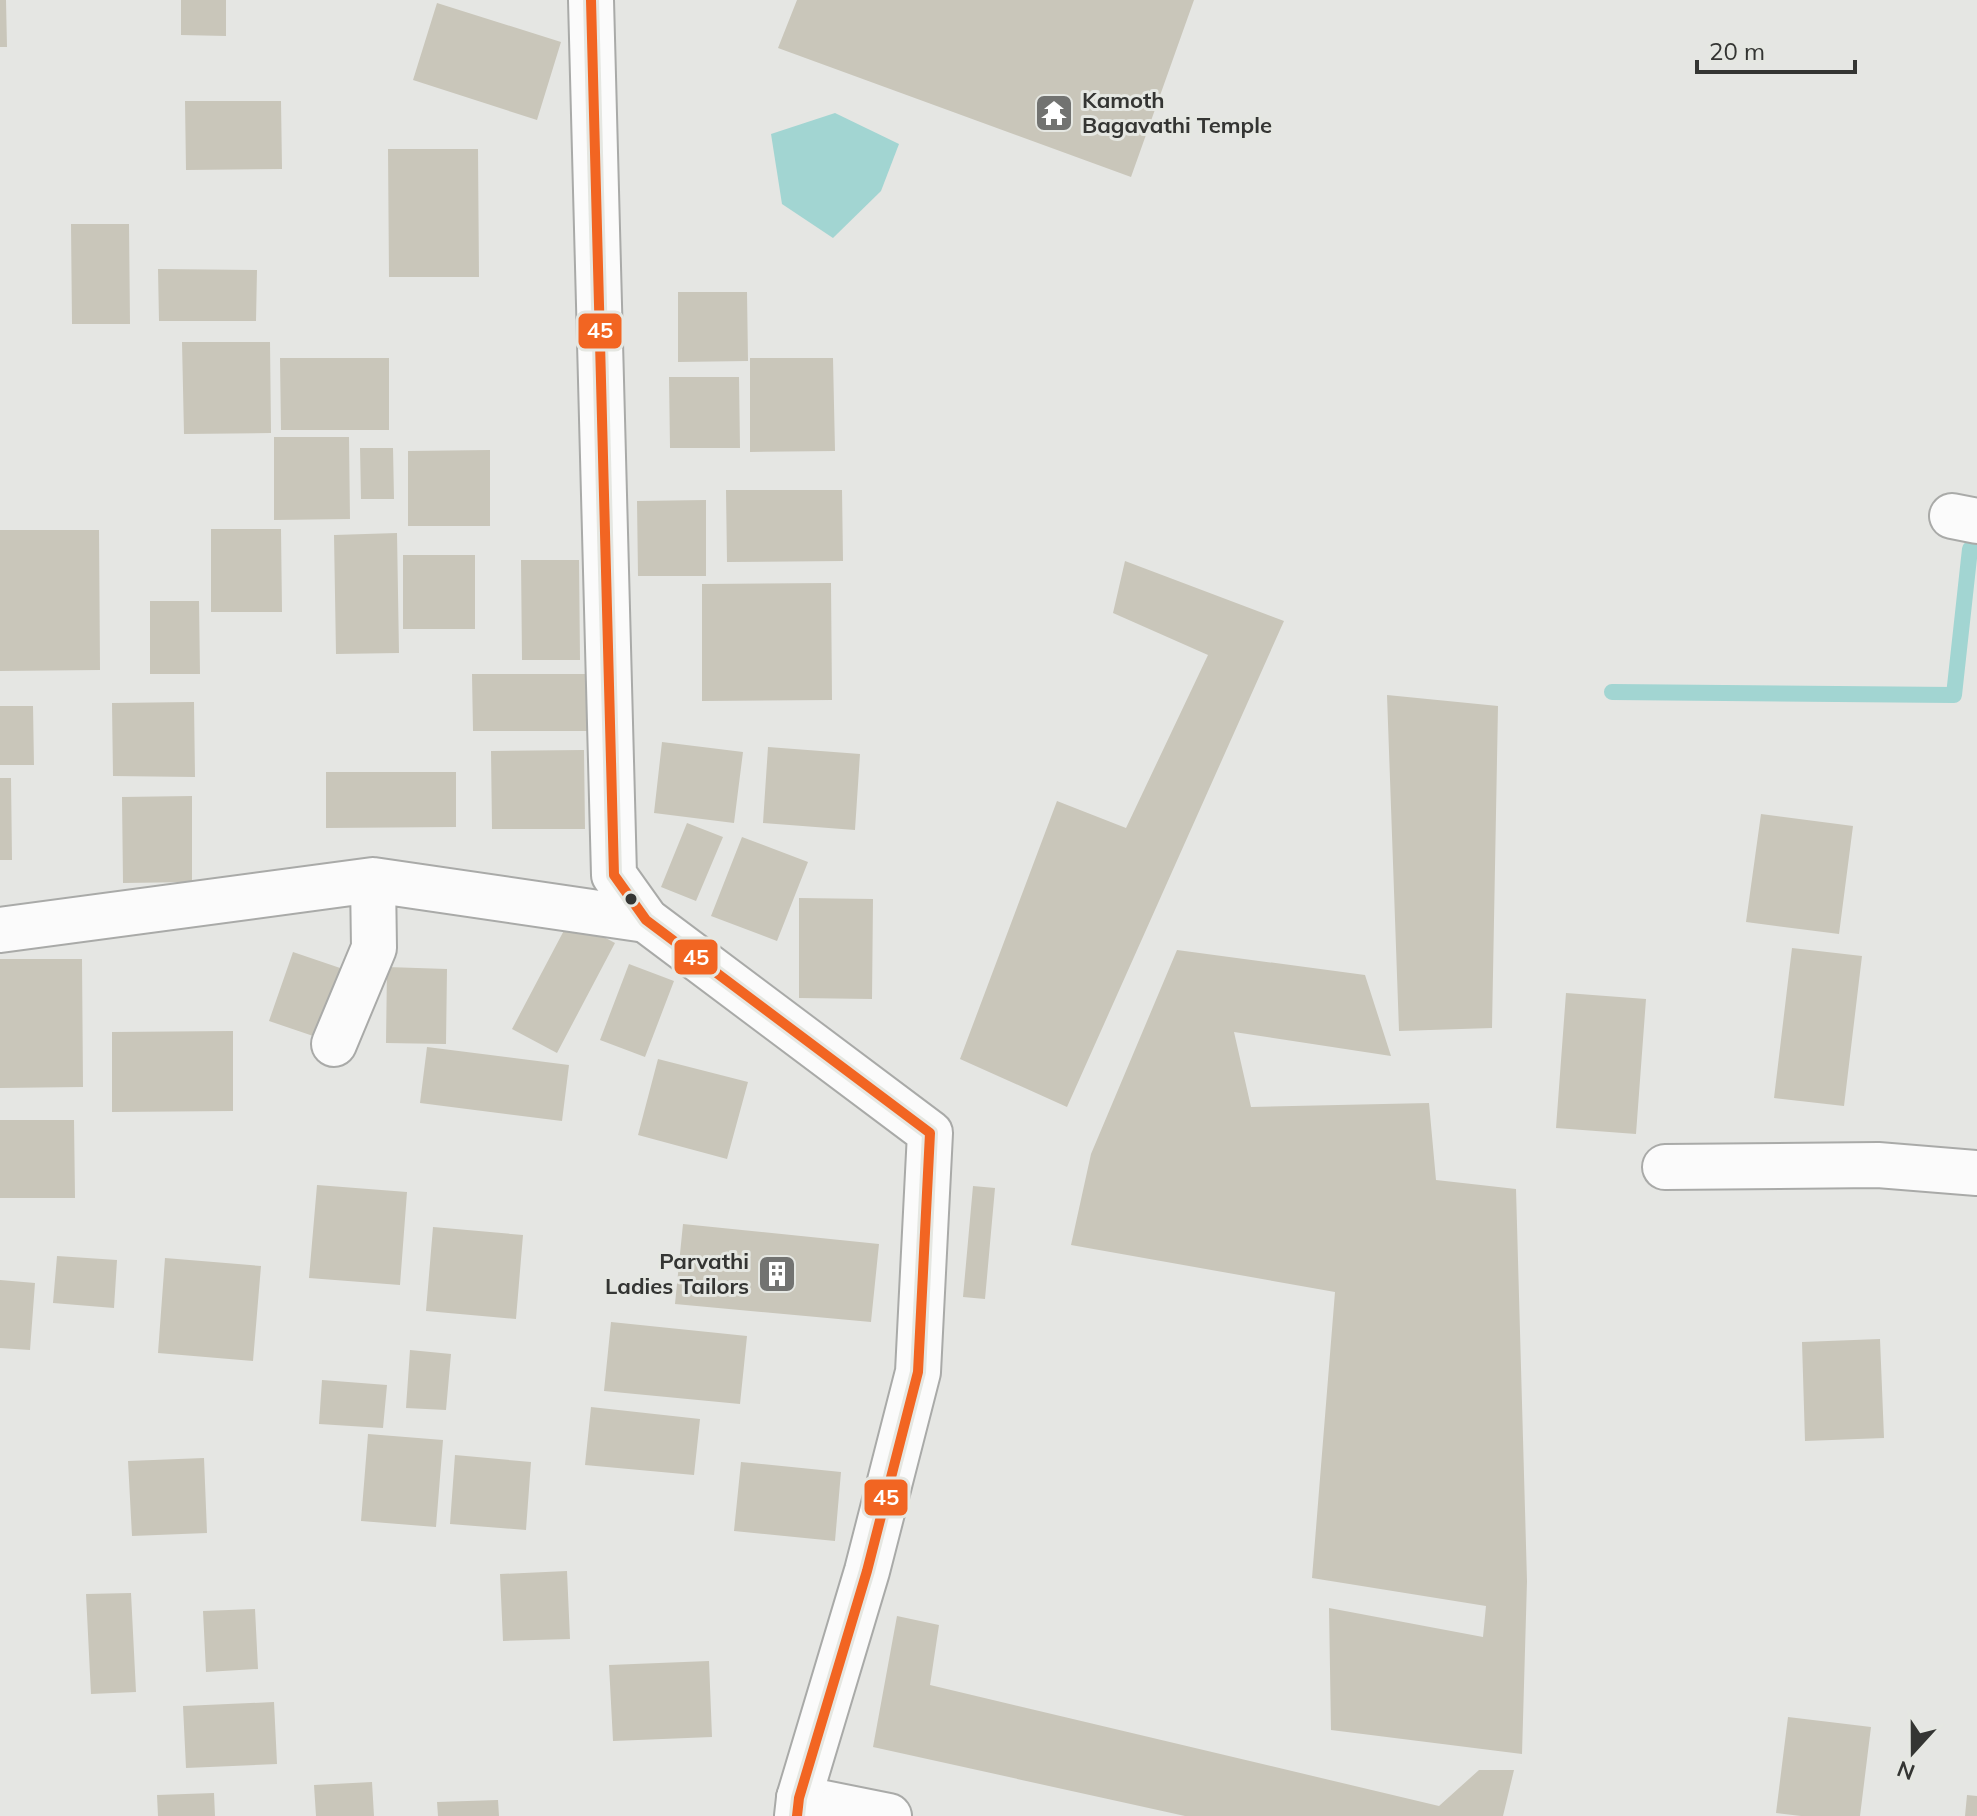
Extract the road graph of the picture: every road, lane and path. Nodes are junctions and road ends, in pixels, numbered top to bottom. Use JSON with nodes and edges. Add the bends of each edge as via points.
{"nodes":[{"id":1,"x":591,"y":0,"type":"edge"},
{"id":2,"x":373,"y":880,"type":"junction"},
{"id":3,"x":646,"y":920,"type":"junction"},
{"id":4,"x":0,"y":930,"type":"edge"},
{"id":5,"x":334,"y":1044,"type":"dead end"},
{"id":6,"x":1665,"y":1167,"type":"dead end"},
{"id":7,"x":1977,"y":1173,"type":"edge"},
{"id":8,"x":798,"y":1807,"type":"edge"},
{"id":9,"x":889,"y":1816,"type":"edge"}],
"edges":[{"from":1,"to":3,"type":"main road","via":[[614,875]]},
{"from":2,"to":3,"type":"main road"},
{"from":2,"to":4,"type":"main road"},
{"from":2,"to":5,"type":"main road","via":[[374,948]]},
{"from":3,"to":8,"type":"main road","via":[[930,1133],[918,1372]]},
{"from":6,"to":7,"type":"main road","via":[[1878,1165]]},
{"from":8,"to":9,"type":"main road"}]}
